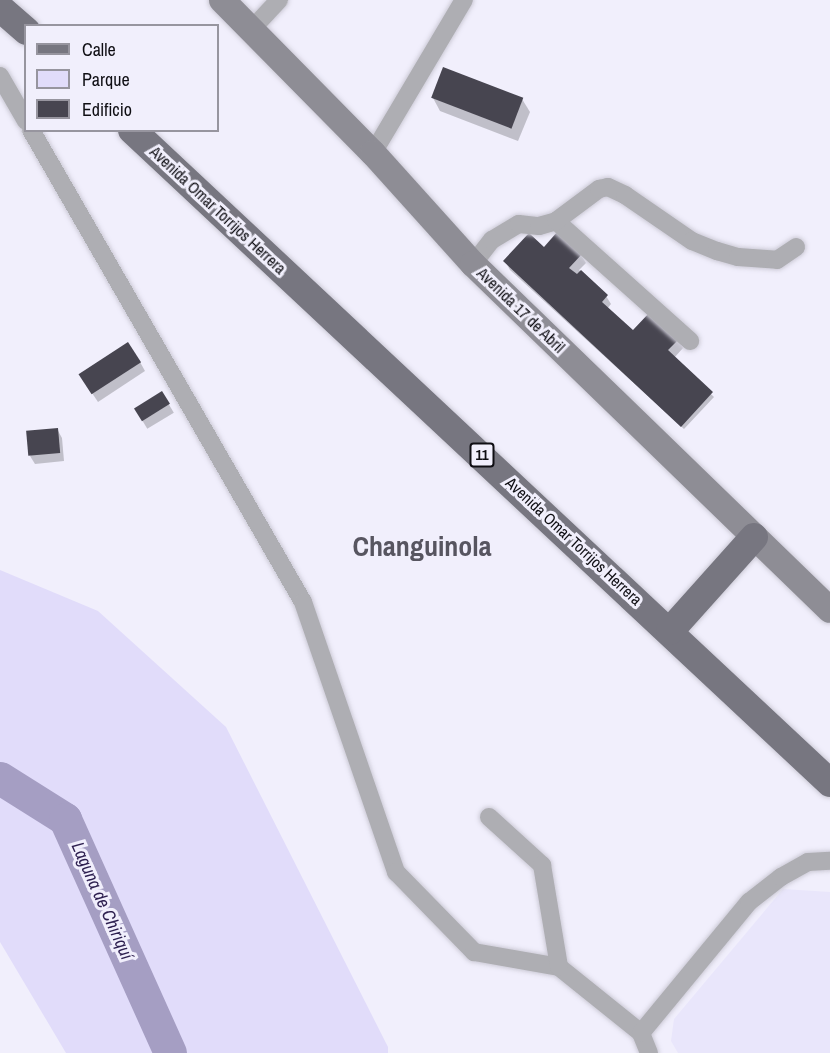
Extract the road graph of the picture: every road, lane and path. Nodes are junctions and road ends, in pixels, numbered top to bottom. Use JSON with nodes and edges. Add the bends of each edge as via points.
{"nodes":[{"id":1,"x":222,"y":0,"type":"edge"},
{"id":2,"x":279,"y":0,"type":"edge"},
{"id":3,"x":464,"y":0,"type":"edge"},
{"id":4,"x":0,"y":8,"type":"edge"},
{"id":5,"x":24,"y":30,"type":"edge"},
{"id":6,"x":251,"y":30,"type":"junction"},
{"id":7,"x":0,"y":76,"type":"edge"},
{"id":8,"x":24,"y":118,"type":"edge"},
{"id":9,"x":32,"y":132,"type":"edge"},
{"id":10,"x":134,"y":132,"type":"edge"},
{"id":11,"x":373,"y":153,"type":"junction"},
{"id":12,"x":556,"y":221,"type":"junction"},
{"id":13,"x":796,"y":247,"type":"dead end"},
{"id":14,"x":473,"y":264,"type":"junction"},
{"id":15,"x":690,"y":341,"type":"dead end"},
{"id":16,"x":754,"y":537,"type":"junction"},
{"id":17,"x":830,"y":610,"type":"edge"},
{"id":18,"x":670,"y":631,"type":"junction"},
{"id":19,"x":830,"y":783,"type":"edge"},
{"id":20,"x":489,"y":817,"type":"dead end"},
{"id":21,"x":830,"y":861,"type":"edge"},
{"id":22,"x":559,"y":967,"type":"junction"},
{"id":23,"x":641,"y":1033,"type":"junction"},
{"id":24,"x":649,"y":1053,"type":"edge"}],
"edges":[{"from":1,"to":6,"type":"street","name":"Avenida 17 de Abril"},
{"from":2,"to":6,"type":"street"},
{"from":3,"to":11,"type":"street"},
{"from":4,"to":5,"type":"main road"},
{"from":6,"to":11,"type":"street","name":"Avenida 17 de Abril"},
{"from":7,"to":8,"type":"street"},
{"from":9,"to":22,"type":"street","via":[[303,602],[396,872],[474,952]]},
{"from":10,"to":18,"type":"main road","name":"Avenida Omar Torrijos Herrera","number":"11"},
{"from":11,"to":14,"type":"street","name":"Avenida 17 de Abril"},
{"from":12,"to":13,"type":"street","via":[[608,187],[692,241],[717,251],[777,260]]},
{"from":12,"to":14,"type":"street","via":[[539,226],[519,224],[492,240]]},
{"from":12,"to":15,"type":"street"},
{"from":14,"to":16,"type":"street","name":"Avenida 17 de Abril"},
{"from":16,"to":17,"type":"street","name":"Avenida 17 de Abril"},
{"from":16,"to":18,"type":"main road"},
{"from":18,"to":19,"type":"main road","name":"Avenida Omar Torrijos Herrera","number":"11"},
{"from":20,"to":22,"type":"street","via":[[542,865]]},
{"from":21,"to":23,"type":"street","via":[[808,862],[749,902]]},
{"from":22,"to":23,"type":"street"},
{"from":23,"to":24,"type":"street"}]}
